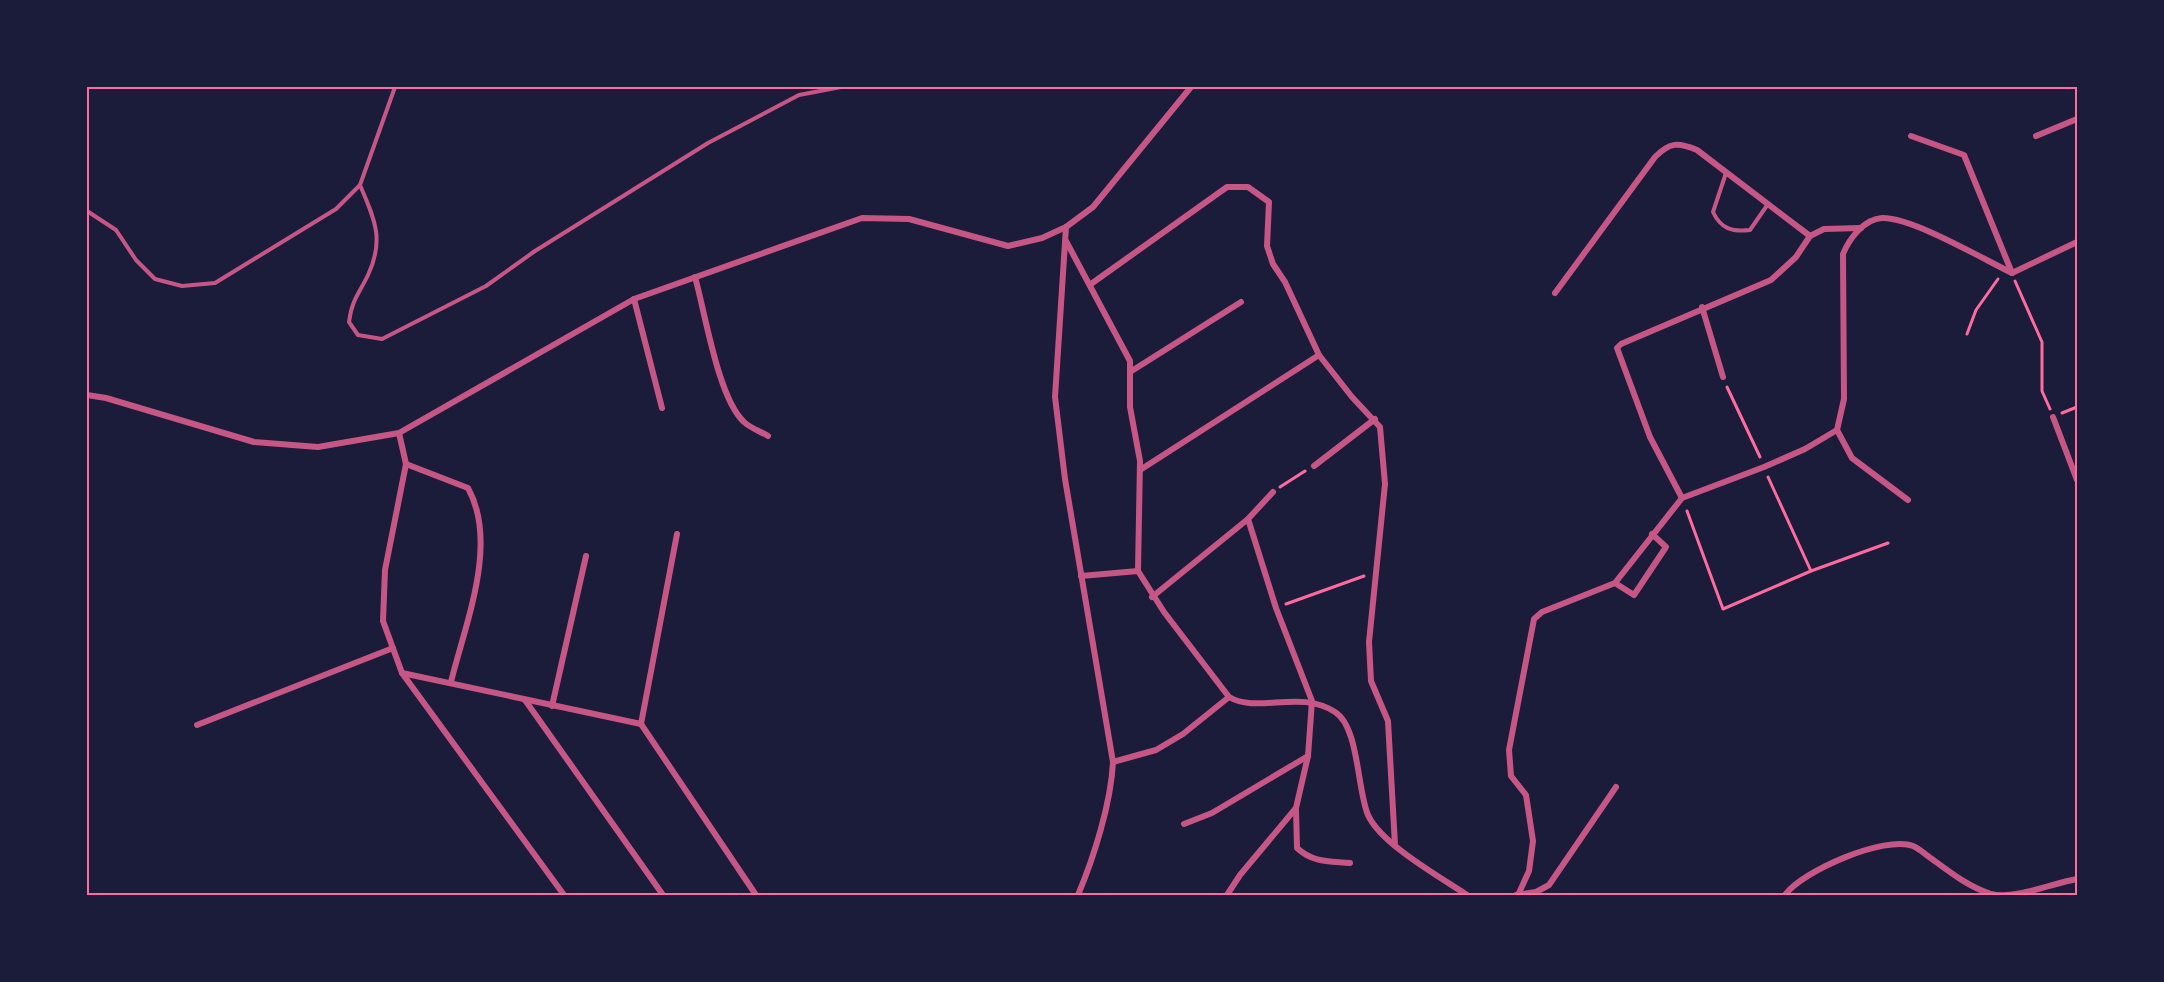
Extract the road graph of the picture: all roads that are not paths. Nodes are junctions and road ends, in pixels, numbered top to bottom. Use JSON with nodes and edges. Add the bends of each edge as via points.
{"nodes":[{"id":1,"x":395,"y":87,"type":"edge"},
{"id":2,"x":841,"y":87,"type":"edge"},
{"id":3,"x":1191,"y":87,"type":"edge"},
{"id":4,"x":2077,"y":119,"type":"edge"},
{"id":5,"x":1911,"y":136,"type":"dead end"},
{"id":6,"x":2036,"y":136,"type":"dead end"},
{"id":7,"x":1726,"y":172,"type":"junction"},
{"id":8,"x":360,"y":185,"type":"junction"},
{"id":9,"x":1768,"y":204,"type":"junction"},
{"id":10,"x":87,"y":211,"type":"edge"},
{"id":11,"x":1066,"y":226,"type":"junction"},
{"id":12,"x":1861,"y":228,"type":"junction"},
{"id":13,"x":1810,"y":236,"type":"junction"},
{"id":14,"x":1066,"y":240,"type":"junction"},
{"id":15,"x":2077,"y":243,"type":"edge"},
{"id":16,"x":2012,"y":273,"type":"junction"},
{"id":17,"x":695,"y":277,"type":"junction"},
{"id":18,"x":1091,"y":284,"type":"junction"},
{"id":19,"x":1556,"y":293,"type":"dead end"},
{"id":20,"x":634,"y":299,"type":"junction"},
{"id":21,"x":1241,"y":302,"type":"dead end"},
{"id":22,"x":1702,"y":307,"type":"junction"},
{"id":23,"x":1319,"y":355,"type":"junction"},
{"id":24,"x":1130,"y":372,"type":"junction"},
{"id":25,"x":1723,"y":377,"type":"dead end"},
{"id":26,"x":87,"y":396,"type":"edge"},
{"id":27,"x":662,"y":408,"type":"dead end"},
{"id":28,"x":2053,"y":417,"type":"road end"},
{"id":29,"x":1375,"y":419,"type":"junction"},
{"id":30,"x":1837,"y":430,"type":"junction"},
{"id":31,"x":399,"y":433,"type":"junction"},
{"id":32,"x":768,"y":436,"type":"dead end"},
{"id":33,"x":406,"y":464,"type":"junction"},
{"id":34,"x":1314,"y":466,"type":"road end"},
{"id":35,"x":1140,"y":470,"type":"junction"},
{"id":36,"x":2077,"y":480,"type":"edge"},
{"id":37,"x":1273,"y":492,"type":"road end"},
{"id":38,"x":1682,"y":498,"type":"junction"},
{"id":39,"x":1908,"y":500,"type":"dead end"},
{"id":40,"x":1248,"y":519,"type":"junction"},
{"id":41,"x":677,"y":534,"type":"dead end"},
{"id":42,"x":1652,"y":534,"type":"junction"},
{"id":43,"x":586,"y":556,"type":"dead end"},
{"id":44,"x":1138,"y":571,"type":"junction"},
{"id":45,"x":1081,"y":576,"type":"junction"},
{"id":46,"x":1616,"y":583,"type":"junction"},
{"id":47,"x":1152,"y":597,"type":"junction"},
{"id":48,"x":393,"y":648,"type":"junction"},
{"id":49,"x":402,"y":673,"type":"junction"},
{"id":50,"x":451,"y":682,"type":"junction"},
{"id":51,"x":1229,"y":697,"type":"junction"},
{"id":52,"x":525,"y":700,"type":"junction"},
{"id":53,"x":1312,"y":700,"type":"junction"},
{"id":54,"x":552,"y":706,"type":"junction"},
{"id":55,"x":197,"y":724,"type":"dead end"},
{"id":56,"x":641,"y":724,"type":"junction"},
{"id":57,"x":1308,"y":756,"type":"junction"},
{"id":58,"x":1113,"y":762,"type":"junction"},
{"id":59,"x":1616,"y":787,"type":"dead end"},
{"id":60,"x":1296,"y":808,"type":"junction"},
{"id":61,"x":1184,"y":824,"type":"dead end"},
{"id":62,"x":1395,"y":845,"type":"junction"},
{"id":63,"x":1350,"y":863,"type":"dead end"},
{"id":64,"x":2077,"y":879,"type":"edge"},
{"id":65,"x":1518,"y":894,"type":"edge"},
{"id":66,"x":564,"y":895,"type":"edge"},
{"id":67,"x":663,"y":895,"type":"edge"},
{"id":68,"x":756,"y":895,"type":"edge"},
{"id":69,"x":1078,"y":895,"type":"edge"},
{"id":70,"x":1227,"y":895,"type":"edge"},
{"id":71,"x":1467,"y":895,"type":"edge"},
{"id":72,"x":1785,"y":895,"type":"edge"}],
"edges":[{"from":1,"to":8,"type":"lane"},
{"from":2,"to":8,"type":"lane","via":[[799,95],[708,143],[535,250],[486,286],[382,339],[358,334],[349,322],[352,303],[369,274],[378,244],[376,221]]},
{"from":3,"to":11,"type":"street","via":[[1093,207]]},
{"from":4,"to":6,"type":"street"},
{"from":5,"to":16,"type":"street","via":[[1964,155]]},
{"from":7,"to":9,"type":"street"},
{"from":7,"to":9,"type":"lane","via":[[1713,212],[1718,223],[1734,231],[1750,230]]},
{"from":7,"to":19,"type":"street","via":[[1679,142],[1666,146]]},
{"from":8,"to":10,"type":"lane","via":[[336,209],[215,282],[182,286],[155,279],[136,260],[116,230]]},
{"from":9,"to":13,"type":"street"},
{"from":11,"to":14,"type":"street"},
{"from":11,"to":17,"type":"street","via":[[1042,238],[1008,246],[909,219],[862,218]]},
{"from":12,"to":13,"type":"street","via":[[1824,229]]},
{"from":12,"to":16,"type":"street","via":[[1881,218],[1903,221]]},
{"from":12,"to":30,"type":"street","via":[[1849,239],[1843,254],[1844,399]]},
{"from":13,"to":22,"type":"street","via":[[1796,257],[1771,280]]},
{"from":14,"to":18,"type":"street"},
{"from":14,"to":45,"type":"street","via":[[1055,397]]},
{"from":15,"to":16,"type":"street"},
{"from":17,"to":20,"type":"street"},
{"from":17,"to":32,"type":"street","via":[[732,406],[744,422]]},
{"from":18,"to":23,"type":"street","via":[[1227,187],[1248,187],[1269,202],[1267,246]]},
{"from":18,"to":24,"type":"street","via":[[1130,361]]},
{"from":20,"to":27,"type":"street"},
{"from":20,"to":31,"type":"street"},
{"from":21,"to":24,"type":"street"},
{"from":22,"to":25,"type":"street"},
{"from":22,"to":38,"type":"street","via":[[1617,348],[1650,437]]},
{"from":23,"to":29,"type":"street"},
{"from":23,"to":35,"type":"street"},
{"from":24,"to":35,"type":"street","via":[[1130,407]]},
{"from":26,"to":31,"type":"street","via":[[106,398],[254,442],[318,447]]},
{"from":28,"to":36,"type":"street"},
{"from":29,"to":34,"type":"street"},
{"from":29,"to":62,"type":"street","via":[[1380,427],[1385,484],[1369,642],[1371,681],[1388,721]]},
{"from":30,"to":38,"type":"street","via":[[1784,458]]},
{"from":30,"to":39,"type":"street","via":[[1852,458]]},
{"from":31,"to":33,"type":"street"},
{"from":33,"to":48,"type":"street","via":[[385,570],[383,621]]},
{"from":33,"to":50,"type":"street","via":[[468,488],[476,502],[482,555]]},
{"from":35,"to":44,"type":"street"},
{"from":37,"to":40,"type":"street"},
{"from":38,"to":42,"type":"street"},
{"from":40,"to":47,"type":"street"},
{"from":40,"to":53,"type":"street","via":[[1276,608]]},
{"from":41,"to":56,"type":"street"},
{"from":42,"to":46,"type":"street"},
{"from":42,"to":46,"type":"street","via":[[1666,547],[1634,595]]},
{"from":43,"to":54,"type":"street"},
{"from":44,"to":45,"type":"street"},
{"from":44,"to":47,"type":"street"},
{"from":45,"to":58,"type":"street"},
{"from":46,"to":65,"type":"street","via":[[1542,612],[1534,619],[1509,750],[1511,776],[1526,795],[1533,841],[1529,871]]},
{"from":47,"to":51,"type":"street"},
{"from":48,"to":49,"type":"street"},
{"from":48,"to":55,"type":"street"},
{"from":49,"to":50,"type":"street"},
{"from":49,"to":66,"type":"street"},
{"from":50,"to":52,"type":"street"},
{"from":51,"to":53,"type":"street","via":[[1241,702]]},
{"from":51,"to":58,"type":"street","via":[[1184,734],[1156,750]]},
{"from":52,"to":54,"type":"street"},
{"from":52,"to":67,"type":"street"},
{"from":53,"to":57,"type":"street"},
{"from":53,"to":62,"type":"street","via":[[1337,713],[1347,725],[1368,816]]},
{"from":54,"to":56,"type":"street"},
{"from":56,"to":68,"type":"street"},
{"from":57,"to":60,"type":"street"},
{"from":57,"to":61,"type":"street","via":[[1212,813]]},
{"from":58,"to":69,"type":"street","via":[[1112,780]]},
{"from":59,"to":65,"type":"street","via":[[1549,885],[1536,892]]},
{"from":60,"to":63,"type":"street","via":[[1297,848],[1317,861]]},
{"from":60,"to":70,"type":"street"},
{"from":62,"to":71,"type":"street"},
{"from":64,"to":72,"type":"street","via":[[2031,891],[1994,895],[1966,884],[1914,846],[1894,843],[1816,870],[1792,885]]}]}
